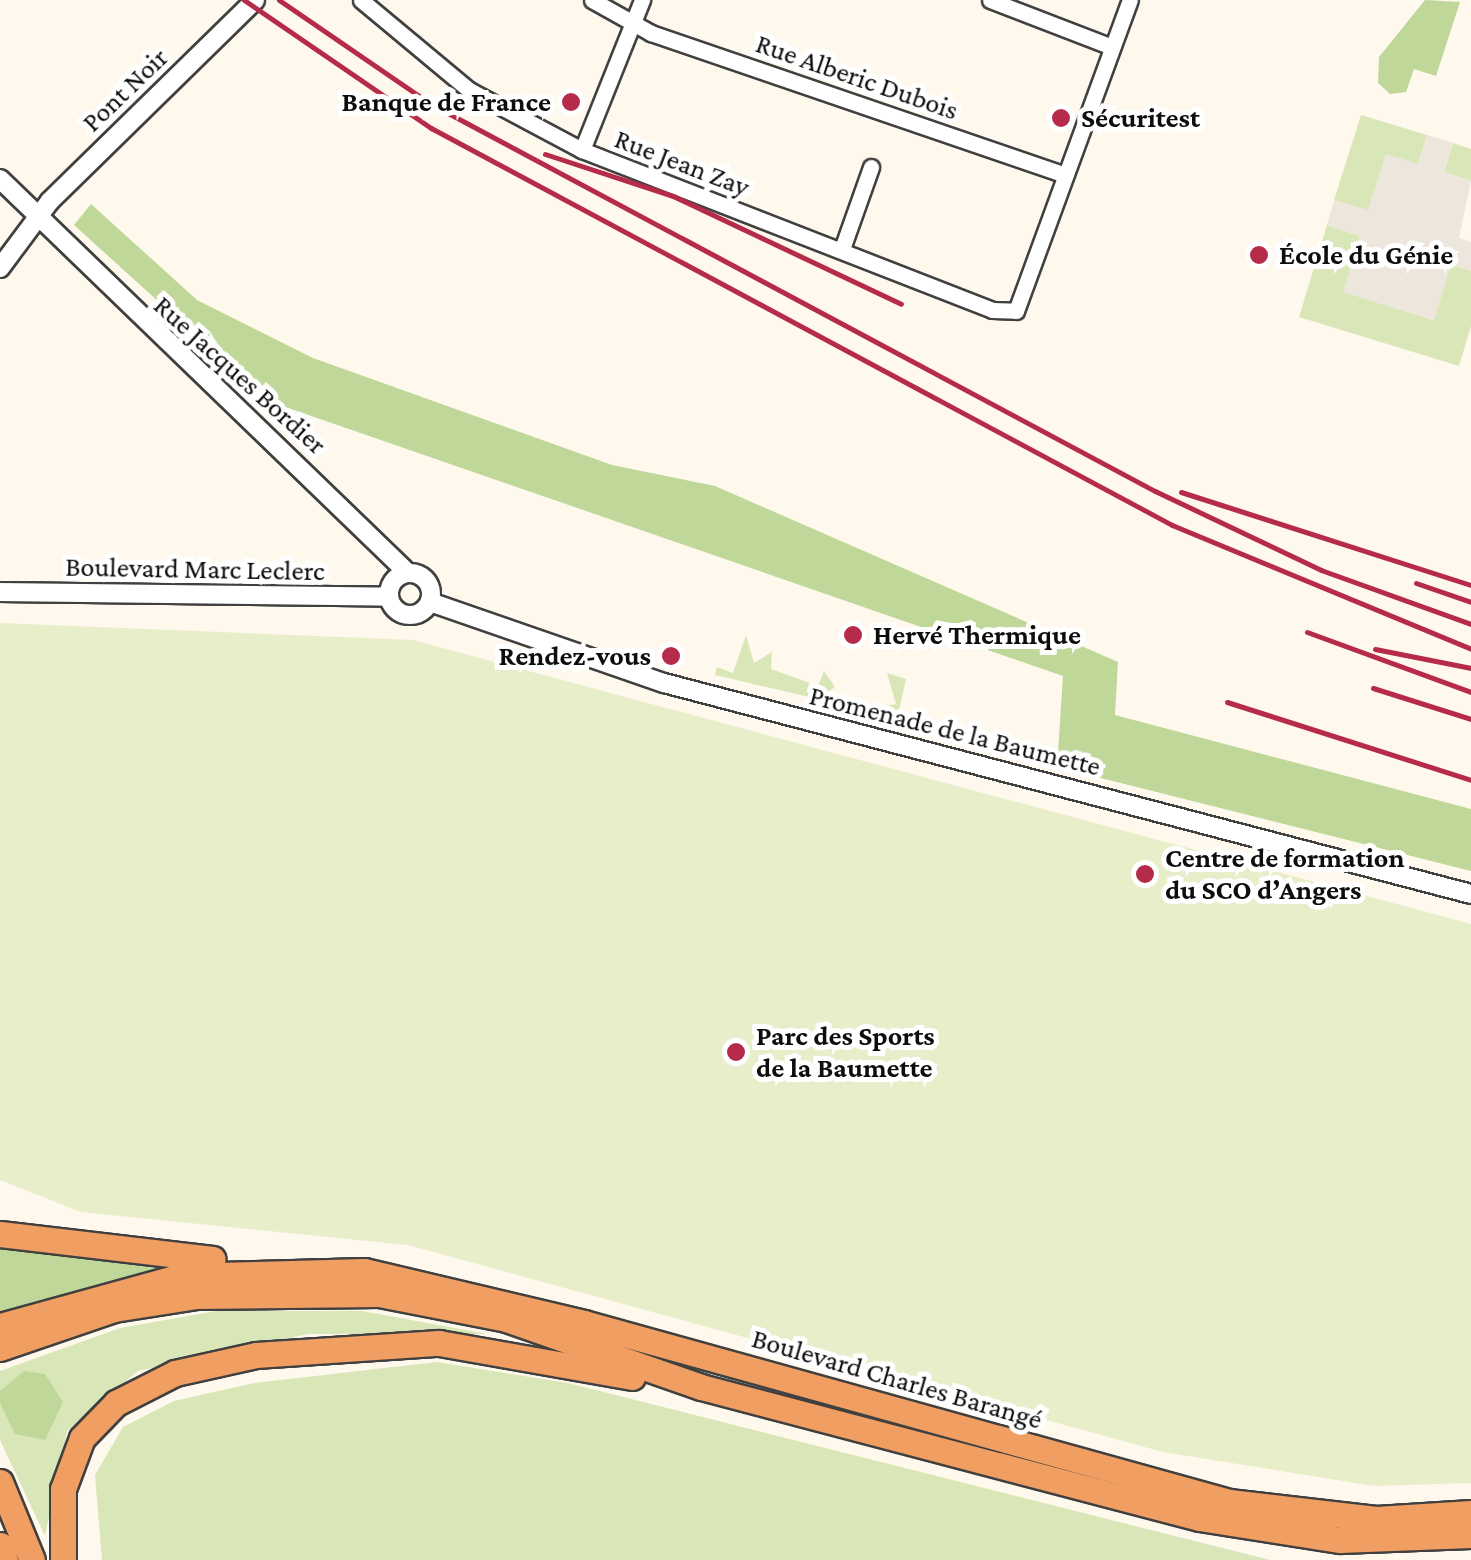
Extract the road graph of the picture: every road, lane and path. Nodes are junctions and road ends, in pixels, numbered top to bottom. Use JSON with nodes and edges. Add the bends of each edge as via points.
{"nodes":[{"id":1,"x":255,"y":0,"type":"edge"},
{"id":2,"x":361,"y":0,"type":"edge"},
{"id":3,"x":592,"y":0,"type":"edge"},
{"id":4,"x":642,"y":0,"type":"edge"},
{"id":5,"x":990,"y":0,"type":"edge"},
{"id":6,"x":1130,"y":0,"type":"edge"},
{"id":7,"x":634,"y":24,"type":"junction"},
{"id":8,"x":1112,"y":47,"type":"junction"},
{"id":9,"x":582,"y":150,"type":"junction"},
{"id":10,"x":871,"y":167,"type":"dead end"},
{"id":11,"x":1065,"y":175,"type":"junction"},
{"id":12,"x":0,"y":179,"type":"edge"},
{"id":13,"x":34,"y":219,"type":"junction"},
{"id":14,"x":842,"y":249,"type":"junction"},
{"id":15,"x":0,"y":268,"type":"edge"},
{"id":16,"x":407,"y":572,"type":"junction"},
{"id":17,"x":0,"y":592,"type":"edge"},
{"id":18,"x":389,"y":596,"type":"junction"},
{"id":19,"x":430,"y":602,"type":"junction"},
{"id":20,"x":1471,"y":894,"type":"edge"},
{"id":21,"x":0,"y":1234,"type":"edge"},
{"id":22,"x":311,"y":1268,"type":"junction"},
{"id":23,"x":0,"y":1326,"type":"edge"},
{"id":24,"x":0,"y":1348,"type":"edge"},
{"id":25,"x":701,"y":1387,"type":"junction"},
{"id":26,"x":0,"y":1482,"type":"edge"},
{"id":27,"x":1471,"y":1513,"type":"edge"},
{"id":28,"x":1471,"y":1535,"type":"edge"},
{"id":29,"x":0,"y":1545,"type":"edge"},
{"id":30,"x":5,"y":1560,"type":"edge"},
{"id":31,"x":32,"y":1560,"type":"edge"},
{"id":32,"x":63,"y":1560,"type":"edge"}],
"edges":[{"from":1,"to":13,"type":"street","name":"Pont Noir"},
{"from":2,"to":9,"type":"street","name":"Rue Jean Zay","via":[[469,90]]},
{"from":3,"to":7,"type":"street","name":"Rue Alberic Dubois"},
{"from":4,"to":7,"type":"street"},
{"from":5,"to":8,"type":"street"},
{"from":6,"to":8,"type":"street"},
{"from":7,"to":9,"type":"street"},
{"from":7,"to":11,"type":"street","name":"Rue Alberic Dubois"},
{"from":8,"to":11,"type":"street"},
{"from":9,"to":14,"type":"street","name":"Rue Jean Zay"},
{"from":10,"to":14,"type":"street"},
{"from":11,"to":14,"type":"street","name":"Rue Jean Zay","via":[[1016,310],[992,310]]},
{"from":12,"to":13,"type":"street","name":"Rue Jacques Bordier"},
{"from":13,"to":15,"type":"street","name":"Pont Noir"},
{"from":13,"to":16,"type":"street","name":"Rue Jacques Bordier"},
{"from":16,"to":18,"type":"street"},
{"from":16,"to":19,"type":"street","name":"Rue Jacques Bordier","via":[[427,580]]},
{"from":17,"to":18,"type":"street","name":"Boulevard Marc Leclerc"},
{"from":18,"to":19,"type":"street","name":"Boulevard Marc Leclerc","via":[[406,615]]},
{"from":19,"to":20,"type":"street","name":"Promenade de la Baumette","via":[[664,683]]},
{"from":21,"to":22,"type":"highway","via":[[166,1258],[285,1256]]},
{"from":22,"to":23,"type":"highway","via":[[117,1287]]},
{"from":22,"to":27,"type":"highway","name":"Boulevard Charles Barangé","via":[[430,1282],[1229,1502],[1376,1519]]},
{"from":24,"to":25,"type":"highway","name":"Boulevard Charles Barangé","via":[[114,1310],[234,1292],[342,1290],[506,1319]]},
{"from":25,"to":28,"type":"highway","name":"Boulevard Charles Barangé","via":[[1256,1530],[1378,1542]]},
{"from":25,"to":32,"type":"highway","via":[[440,1343],[275,1352],[175,1373],[116,1403],[82,1438],[63,1489]]},
{"from":26,"to":31,"type":"highway"},
{"from":29,"to":30,"type":"highway"}]}
